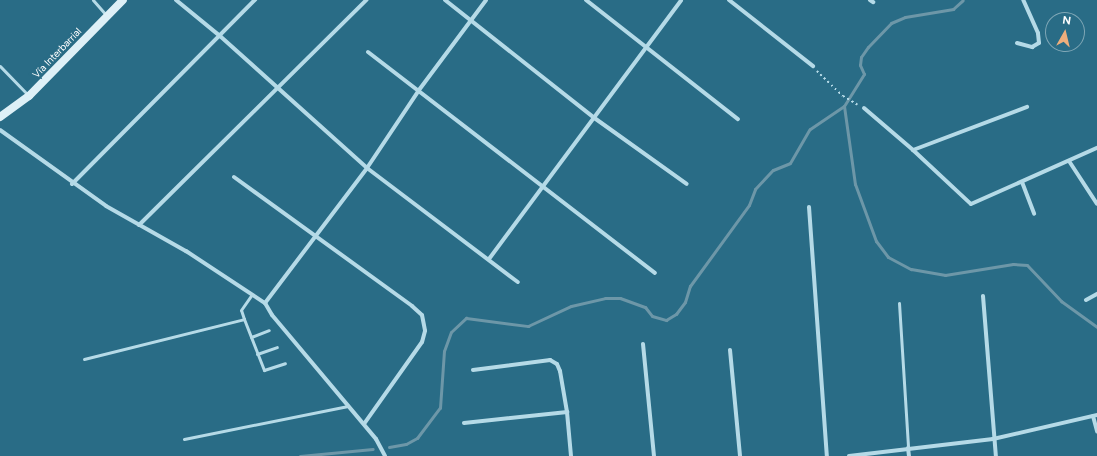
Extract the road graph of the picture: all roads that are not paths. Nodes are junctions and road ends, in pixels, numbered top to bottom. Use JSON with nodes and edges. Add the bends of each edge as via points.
{"nodes":[{"id":1,"x":93,"y":0,"type":"edge"},
{"id":2,"x":123,"y":0,"type":"edge"},
{"id":3,"x":176,"y":0,"type":"edge"},
{"id":4,"x":255,"y":0,"type":"edge"},
{"id":5,"x":366,"y":0,"type":"edge"},
{"id":6,"x":445,"y":0,"type":"edge"},
{"id":7,"x":486,"y":0,"type":"edge"},
{"id":8,"x":586,"y":0,"type":"edge"},
{"id":9,"x":681,"y":0,"type":"edge"},
{"id":10,"x":729,"y":0,"type":"edge"},
{"id":11,"x":1023,"y":0,"type":"edge"},
{"id":12,"x":108,"y":16,"type":"junction"},
{"id":13,"x":469,"y":20,"type":"junction"},
{"id":14,"x":220,"y":36,"type":"junction"},
{"id":15,"x":1017,"y":43,"type":"dead end"},
{"id":16,"x":646,"y":46,"type":"junction"},
{"id":17,"x":368,"y":52,"type":"dead end"},
{"id":18,"x":0,"y":66,"type":"edge"},
{"id":19,"x":813,"y":66,"type":"road end"},
{"id":20,"x":277,"y":89,"type":"junction"},
{"id":21,"x":419,"y":90,"type":"junction"},
{"id":22,"x":29,"y":96,"type":"junction"},
{"id":23,"x":1027,"y":107,"type":"dead end"},
{"id":24,"x":864,"y":108,"type":"dead end"},
{"id":25,"x":593,"y":118,"type":"junction"},
{"id":26,"x":738,"y":119,"type":"dead end"},
{"id":27,"x":1,"y":120,"type":"edge"},
{"id":28,"x":0,"y":130,"type":"edge"},
{"id":29,"x":1097,"y":148,"type":"edge"},
{"id":30,"x":913,"y":150,"type":"junction"},
{"id":31,"x":1069,"y":160,"type":"junction"},
{"id":32,"x":367,"y":168,"type":"junction"},
{"id":33,"x":234,"y":177,"type":"dead end"},
{"id":34,"x":1022,"y":182,"type":"junction"},
{"id":35,"x":72,"y":184,"type":"junction"},
{"id":36,"x":687,"y":184,"type":"dead end"},
{"id":37,"x":543,"y":186,"type":"junction"},
{"id":38,"x":1097,"y":204,"type":"edge"},
{"id":39,"x":809,"y":207,"type":"dead end"},
{"id":40,"x":1034,"y":214,"type":"dead end"},
{"id":41,"x":139,"y":225,"type":"junction"},
{"id":42,"x":314,"y":236,"type":"junction"},
{"id":43,"x":489,"y":259,"type":"junction"},
{"id":44,"x":655,"y":273,"type":"dead end"},
{"id":45,"x":518,"y":282,"type":"dead end"},
{"id":46,"x":252,"y":294,"type":"junction"},
{"id":47,"x":1097,"y":294,"type":"edge"},
{"id":48,"x":983,"y":296,"type":"dead end"},
{"id":49,"x":1086,"y":300,"type":"dead end"},
{"id":50,"x":266,"y":303,"type":"junction"},
{"id":51,"x":899,"y":303,"type":"dead end"},
{"id":52,"x":244,"y":319,"type":"junction"},
{"id":53,"x":269,"y":330,"type":"dead end"},
{"id":54,"x":251,"y":337,"type":"junction"},
{"id":55,"x":643,"y":344,"type":"dead end"},
{"id":56,"x":277,"y":347,"type":"dead end"},
{"id":57,"x":730,"y":350,"type":"dead end"},
{"id":58,"x":257,"y":354,"type":"junction"},
{"id":59,"x":84,"y":359,"type":"dead end"},
{"id":60,"x":285,"y":362,"type":"dead end"},
{"id":61,"x":473,"y":370,"type":"dead end"},
{"id":62,"x":347,"y":406,"type":"junction"},
{"id":63,"x":566,"y":412,"type":"junction"},
{"id":64,"x":1095,"y":415,"type":"edge"},
{"id":65,"x":464,"y":423,"type":"dead end"},
{"id":66,"x":364,"y":424,"type":"junction"},
{"id":67,"x":1097,"y":431,"type":"edge"},
{"id":68,"x":993,"y":439,"type":"junction"},
{"id":69,"x":184,"y":440,"type":"dead end"},
{"id":70,"x":908,"y":448,"type":"junction"},
{"id":71,"x":385,"y":456,"type":"edge"},
{"id":72,"x":570,"y":456,"type":"edge"},
{"id":73,"x":654,"y":456,"type":"edge"},
{"id":74,"x":740,"y":456,"type":"edge"},
{"id":75,"x":827,"y":456,"type":"edge"},
{"id":76,"x":849,"y":456,"type":"edge"},
{"id":77,"x":909,"y":456,"type":"edge"},
{"id":78,"x":996,"y":456,"type":"edge"}],
"edges":[{"from":1,"to":12,"type":"lane"},
{"from":2,"to":12,"type":"main road","name":"Vía Interbarrial"},
{"from":3,"to":14,"type":"street"},
{"from":4,"to":14,"type":"street"},
{"from":5,"to":20,"type":"street"},
{"from":6,"to":13,"type":"street"},
{"from":7,"to":13,"type":"street"},
{"from":8,"to":16,"type":"street"},
{"from":9,"to":16,"type":"street"},
{"from":10,"to":19,"type":"street"},
{"from":11,"to":15,"type":"street","via":[[1038,33],[1039,43],[1032,47]]},
{"from":12,"to":22,"type":"main road","name":"Vía Interbarrial"},
{"from":13,"to":21,"type":"street"},
{"from":13,"to":25,"type":"street"},
{"from":14,"to":20,"type":"street"},
{"from":14,"to":35,"type":"street"},
{"from":16,"to":25,"type":"street"},
{"from":16,"to":26,"type":"street"},
{"from":17,"to":21,"type":"street"},
{"from":18,"to":22,"type":"lane"},
{"from":20,"to":32,"type":"street"},
{"from":20,"to":41,"type":"street"},
{"from":21,"to":32,"type":"street"},
{"from":21,"to":37,"type":"street"},
{"from":22,"to":27,"type":"main road","name":"Vía Interbarrial"},
{"from":23,"to":30,"type":"street"},
{"from":24,"to":30,"type":"street"},
{"from":25,"to":36,"type":"street"},
{"from":25,"to":37,"type":"street"},
{"from":28,"to":35,"type":"street"},
{"from":29,"to":31,"type":"street"},
{"from":30,"to":34,"type":"street","via":[[971,204]]},
{"from":31,"to":34,"type":"street"},
{"from":31,"to":38,"type":"street"},
{"from":32,"to":42,"type":"street"},
{"from":32,"to":43,"type":"street"},
{"from":33,"to":42,"type":"street"},
{"from":34,"to":40,"type":"street"},
{"from":35,"to":41,"type":"street"},
{"from":37,"to":43,"type":"street"},
{"from":37,"to":44,"type":"street"},
{"from":39,"to":75,"type":"street"},
{"from":41,"to":46,"type":"street","via":[[186,251]]},
{"from":42,"to":50,"type":"street"},
{"from":42,"to":66,"type":"street","via":[[412,306],[425,323],[422,342]]},
{"from":43,"to":45,"type":"street"},
{"from":46,"to":50,"type":"street"},
{"from":46,"to":52,"type":"lane","via":[[241,310]]},
{"from":47,"to":49,"type":"street"},
{"from":48,"to":68,"type":"street"},
{"from":50,"to":62,"type":"street","via":[[272,315]]},
{"from":51,"to":70,"type":"lane"},
{"from":52,"to":54,"type":"lane"},
{"from":52,"to":59,"type":"lane"},
{"from":53,"to":54,"type":"lane"},
{"from":54,"to":58,"type":"lane"},
{"from":55,"to":73,"type":"street"},
{"from":56,"to":58,"type":"lane"},
{"from":57,"to":74,"type":"street"},
{"from":58,"to":60,"type":"lane","via":[[264,370]]},
{"from":61,"to":63,"type":"street","via":[[550,360],[557,364],[560,371]]},
{"from":62,"to":66,"type":"street"},
{"from":62,"to":69,"type":"lane"},
{"from":63,"to":65,"type":"street"},
{"from":63,"to":72,"type":"street"},
{"from":64,"to":67,"type":"street"},
{"from":64,"to":68,"type":"street"},
{"from":66,"to":71,"type":"street"},
{"from":68,"to":70,"type":"street"},
{"from":68,"to":78,"type":"street"},
{"from":70,"to":76,"type":"street"},
{"from":70,"to":77,"type":"street"}]}
